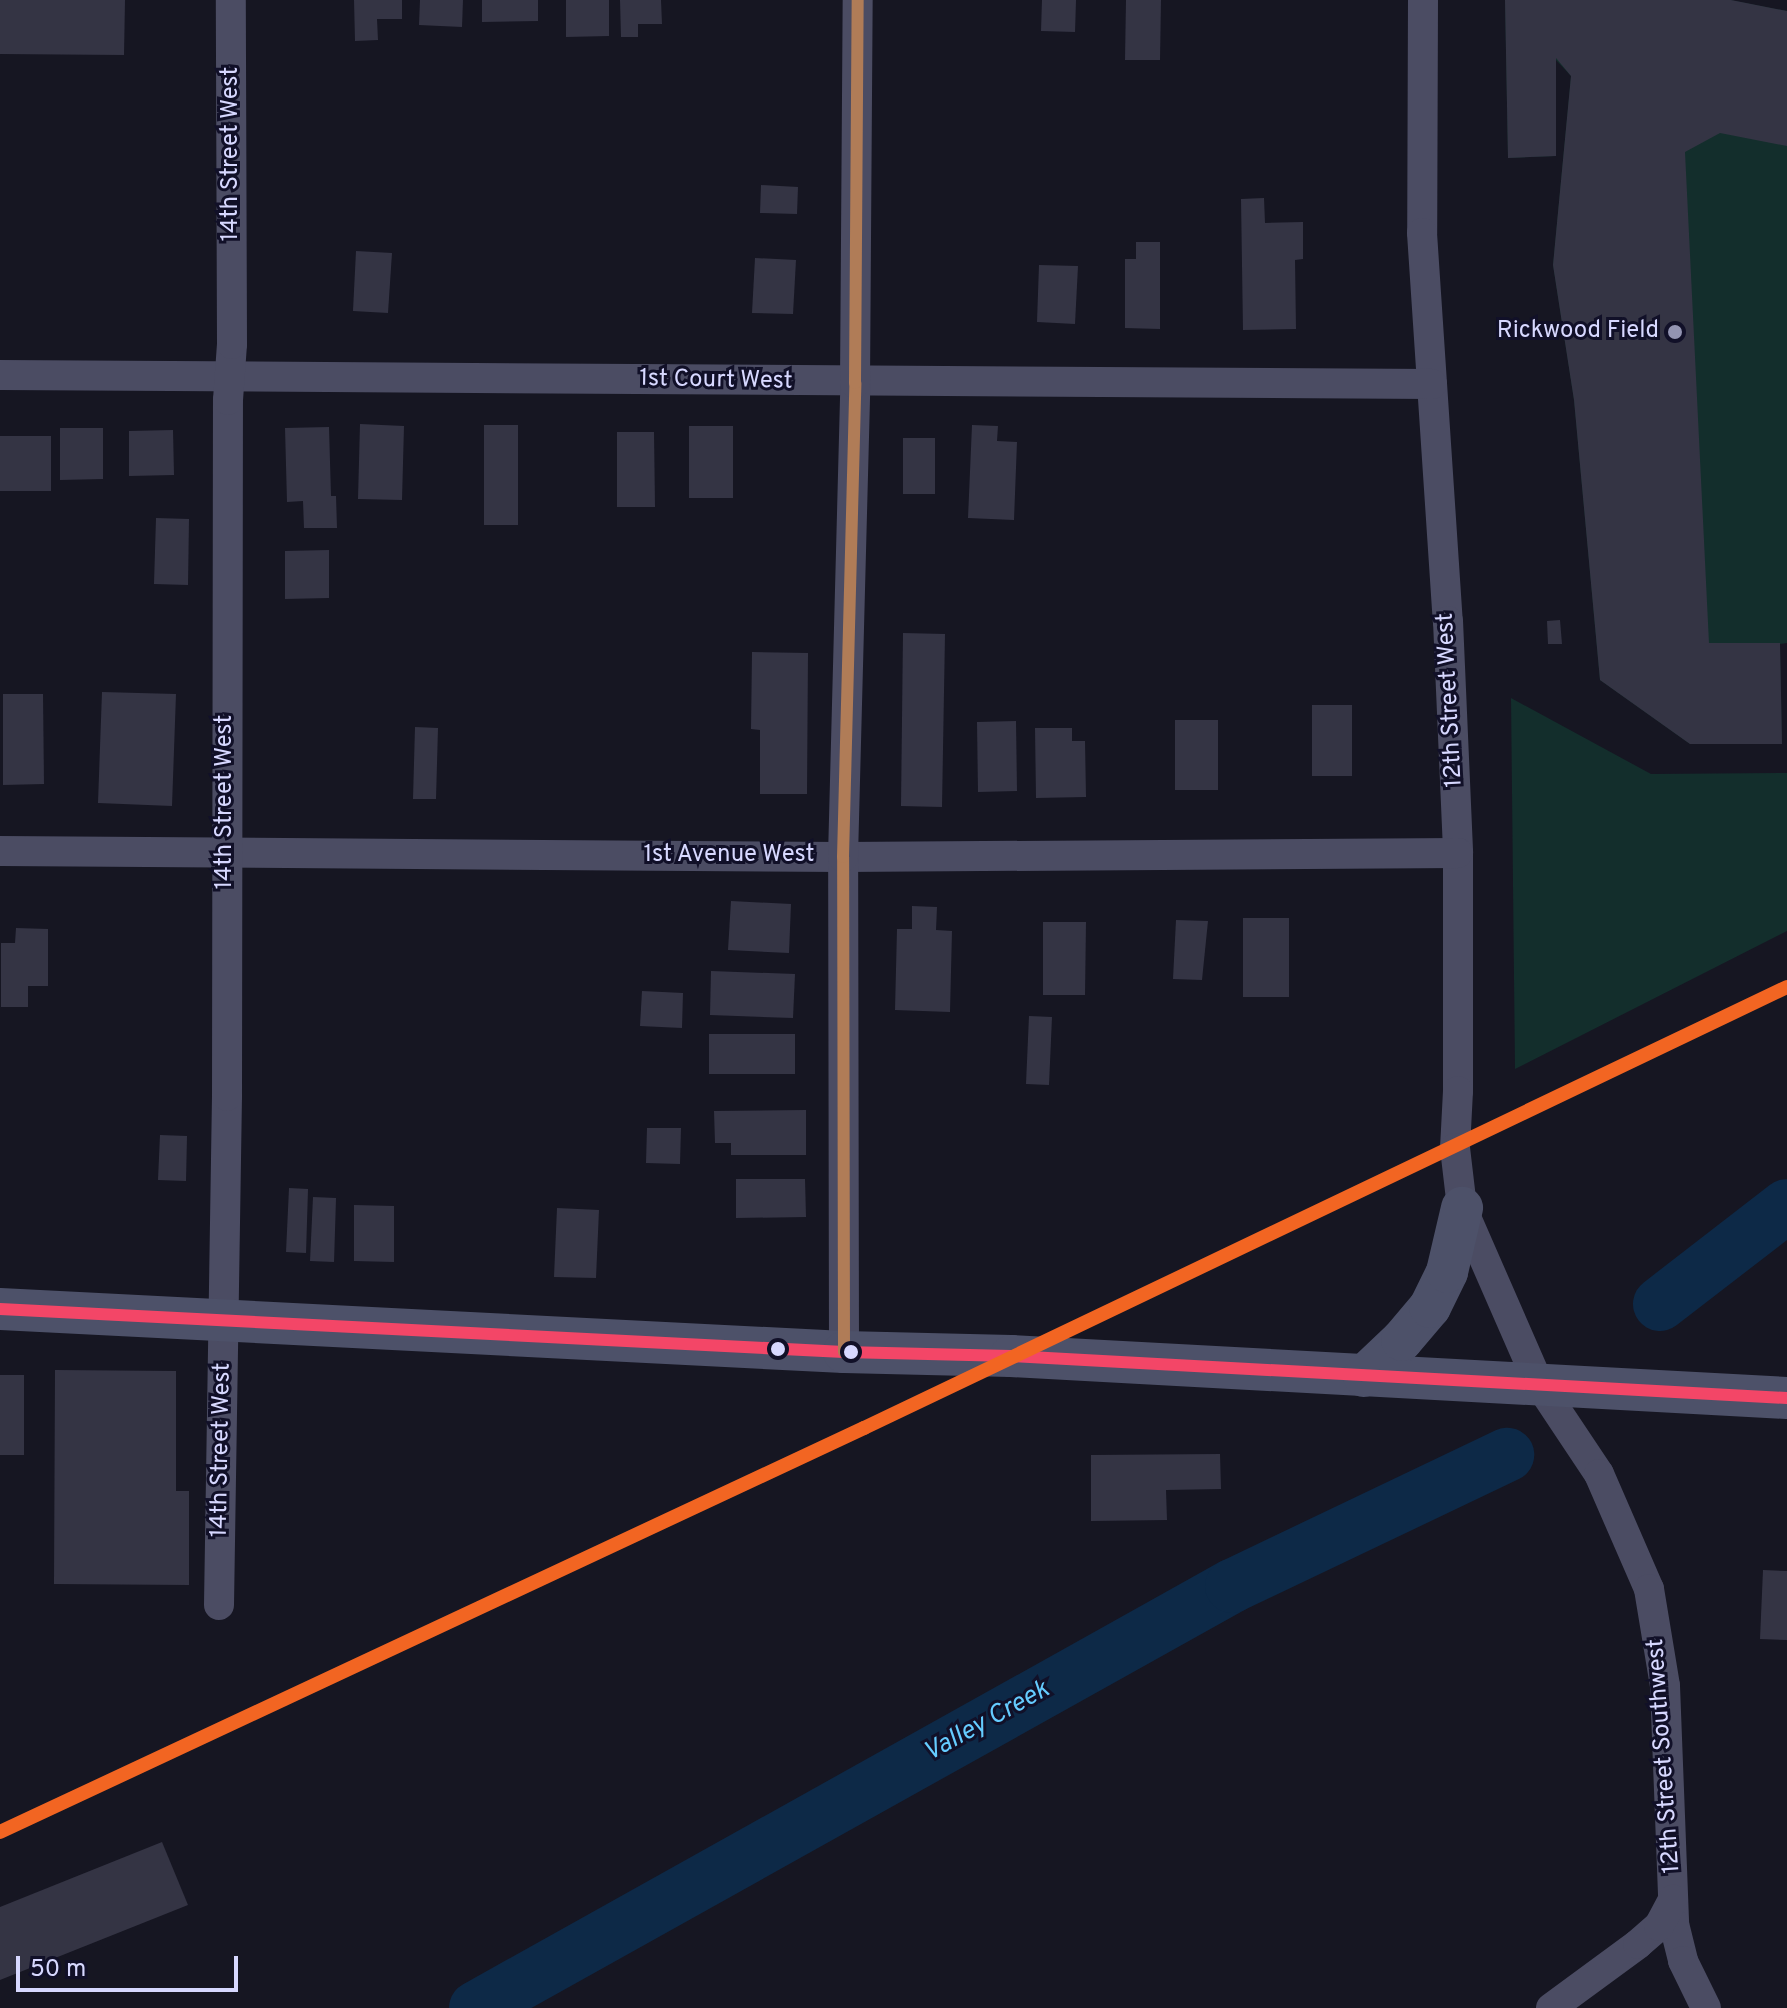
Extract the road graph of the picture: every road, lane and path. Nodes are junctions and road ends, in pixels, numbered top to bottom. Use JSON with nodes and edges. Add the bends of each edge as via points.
{"nodes":[{"id":1,"x":231,"y":0,"type":"edge"},
{"id":2,"x":858,"y":0,"type":"edge"},
{"id":3,"x":1423,"y":0,"type":"edge"},
{"id":4,"x":0,"y":375,"type":"edge"},
{"id":5,"x":230,"y":375,"type":"junction"},
{"id":6,"x":855,"y":383,"type":"junction"},
{"id":7,"x":1432,"y":384,"type":"junction"},
{"id":8,"x":0,"y":851,"type":"edge"},
{"id":9,"x":225,"y":853,"type":"junction"},
{"id":10,"x":1458,"y":853,"type":"junction"},
{"id":11,"x":843,"y":857,"type":"junction"},
{"id":12,"x":1462,"y":1208,"type":"junction"},
{"id":13,"x":0,"y":1309,"type":"edge"},
{"id":14,"x":224,"y":1320,"type":"junction"},
{"id":15,"x":844,"y":1352,"type":"junction"},
{"id":16,"x":1364,"y":1376,"type":"junction"},
{"id":17,"x":1539,"y":1384,"type":"junction"},
{"id":18,"x":1787,"y":1398,"type":"edge"},
{"id":19,"x":219,"y":1605,"type":"dead end"},
{"id":20,"x":1673,"y":1900,"type":"junction"},
{"id":21,"x":1551,"y":2008,"type":"edge"},
{"id":22,"x":1706,"y":2008,"type":"edge"}],
"edges":[{"from":1,"to":5,"type":"street","name":"14th Street West"},
{"from":2,"to":6,"type":"street"},
{"from":3,"to":7,"type":"street","name":"12th Street West","via":[[1422,233]]},
{"from":4,"to":5,"type":"street","name":"1st Court West"},
{"from":5,"to":6,"type":"street","name":"1st Court West"},
{"from":5,"to":9,"type":"street","name":"14th Street West"},
{"from":6,"to":7,"type":"street","name":"1st Court West"},
{"from":6,"to":11,"type":"street"},
{"from":7,"to":10,"type":"street","name":"12th Street West"},
{"from":8,"to":9,"type":"street","name":"1st Avenue West"},
{"from":9,"to":11,"type":"street","name":"1st Avenue West"},
{"from":9,"to":14,"type":"street","name":"14th Street West"},
{"from":10,"to":11,"type":"street","name":"1st Avenue West"},
{"from":10,"to":12,"type":"street","name":"12th Street West","via":[[1455,1148]]},
{"from":11,"to":15,"type":"street"},
{"from":12,"to":16,"type":"main road","via":[[1447,1272],[1430,1307]]},
{"from":12,"to":17,"type":"street","name":"12th Street West"},
{"from":13,"to":14,"type":"main road"},
{"from":14,"to":15,"type":"main road"},
{"from":14,"to":19,"type":"street","name":"14th Street West"},
{"from":15,"to":16,"type":"main road"},
{"from":16,"to":17,"type":"main road"},
{"from":17,"to":18,"type":"main road"},
{"from":17,"to":20,"type":"street","name":"12th Street Southwest","via":[[1599,1474],[1649,1589],[1665,1686]]},
{"from":20,"to":21,"type":"street","via":[[1659,1926]]},
{"from":20,"to":22,"type":"street","name":"12th Street Southwest","via":[[1683,1961]]}]}
